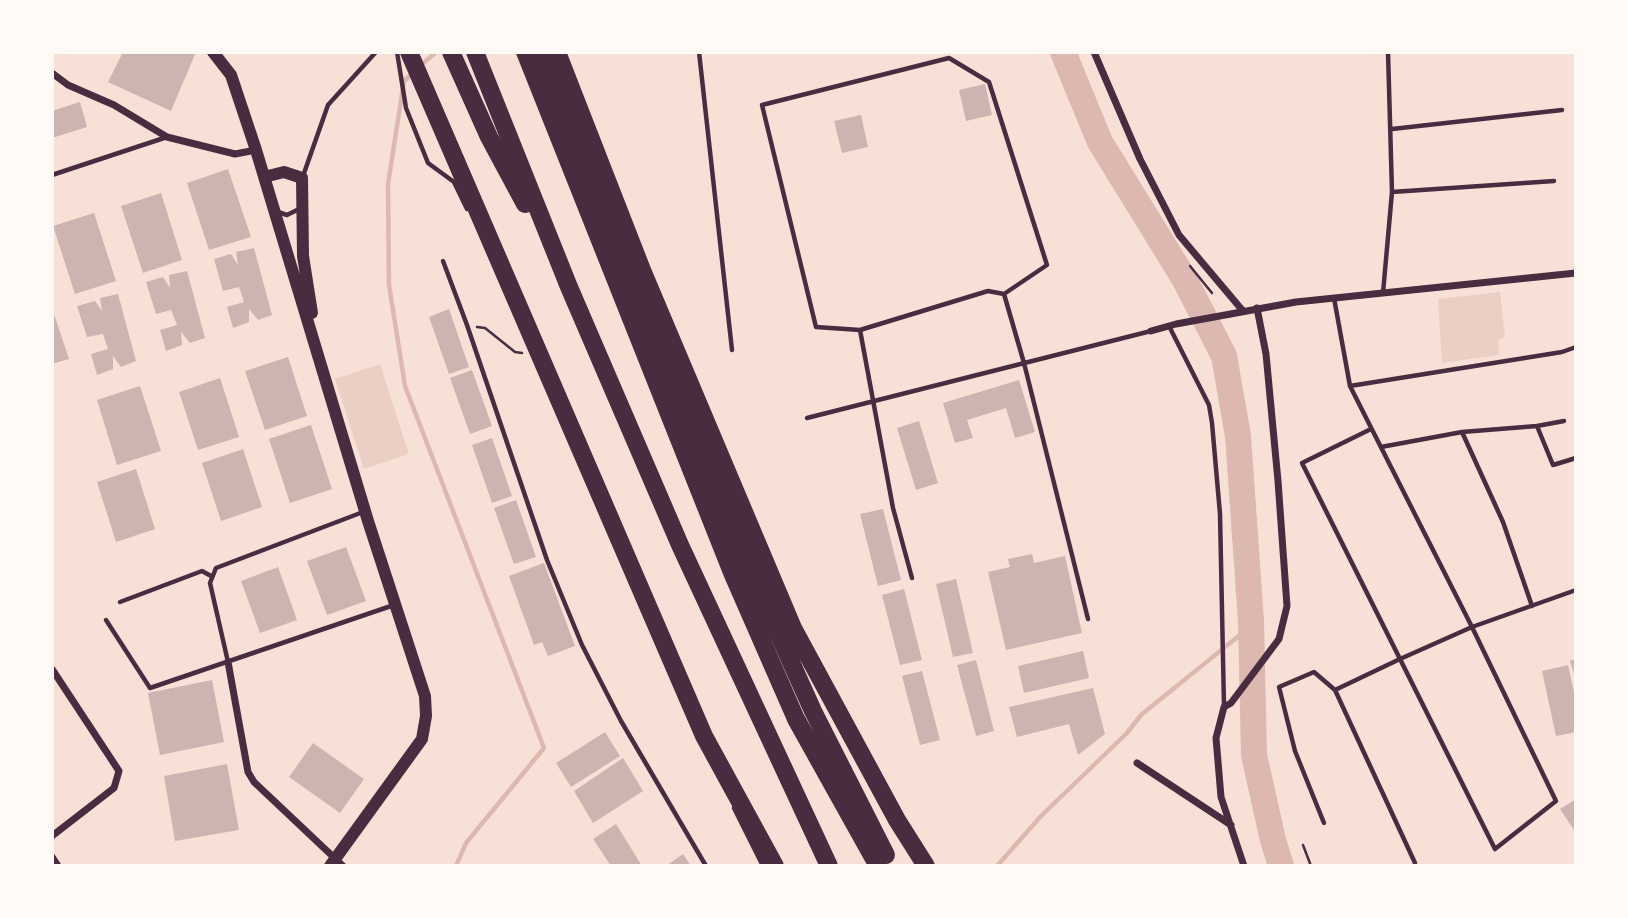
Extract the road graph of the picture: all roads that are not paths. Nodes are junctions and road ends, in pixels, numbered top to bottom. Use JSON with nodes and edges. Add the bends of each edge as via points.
{"nodes":[{"id":1,"x":213,"y":52,"type":"edge"},
{"id":2,"x":376,"y":52,"type":"edge"},
{"id":3,"x":397,"y":52,"type":"edge"},
{"id":4,"x":409,"y":52,"type":"edge"},
{"id":5,"x":475,"y":52,"type":"edge"},
{"id":6,"x":525,"y":52,"type":"edge"},
{"id":7,"x":542,"y":52,"type":"edge"},
{"id":8,"x":556,"y":52,"type":"edge"},
{"id":9,"x":699,"y":52,"type":"edge"},
{"id":10,"x":1094,"y":52,"type":"edge"},
{"id":11,"x":1388,"y":52,"type":"edge"},
{"id":12,"x":452,"y":53,"type":"edge"},
{"id":13,"x":52,"y":73,"type":"edge"},
{"id":14,"x":1562,"y":110,"type":"dead end"},
{"id":15,"x":1392,"y":130,"type":"junction"},
{"id":16,"x":167,"y":137,"type":"junction"},
{"id":17,"x":256,"y":150,"type":"junction"},
{"id":18,"x":52,"y":174,"type":"edge"},
{"id":19,"x":264,"y":177,"type":"junction"},
{"id":20,"x":302,"y":178,"type":"junction"},
{"id":21,"x":1554,"y":181,"type":"dead end"},
{"id":22,"x":1392,"y":192,"type":"junction"},
{"id":23,"x":302,"y":208,"type":"junction"},
{"id":24,"x":274,"y":211,"type":"junction"},
{"id":25,"x":472,"y":218,"type":"dead end"},
{"id":26,"x":443,"y":261,"type":"dead end"},
{"id":27,"x":496,"y":270,"type":"dead end"},
{"id":28,"x":1576,"y":272,"type":"edge"},
{"id":29,"x":569,"y":287,"type":"junction"},
{"id":30,"x":1004,"y":294,"type":"junction"},
{"id":31,"x":1383,"y":294,"type":"junction"},
{"id":32,"x":1335,"y":298,"type":"junction"},
{"id":33,"x":1257,"y":308,"type":"junction"},
{"id":34,"x":1243,"y":311,"type":"junction"},
{"id":35,"x":1172,"y":325,"type":"junction"},
{"id":36,"x":860,"y":330,"type":"junction"},
{"id":37,"x":1151,"y":331,"type":"joint"},
{"id":38,"x":1576,"y":347,"type":"edge"},
{"id":39,"x":732,"y":350,"type":"dead end"},
{"id":40,"x":318,"y":355,"type":"junction"},
{"id":41,"x":1024,"y":363,"type":"junction"},
{"id":42,"x":1350,"y":386,"type":"junction"},
{"id":43,"x":873,"y":401,"type":"junction"},
{"id":44,"x":807,"y":418,"type":"dead end"},
{"id":45,"x":1564,"y":421,"type":"dead end"},
{"id":46,"x":1536,"y":426,"type":"junction"},
{"id":47,"x":1371,"y":429,"type":"junction"},
{"id":48,"x":1462,"y":432,"type":"junction"},
{"id":49,"x":1381,"y":447,"type":"junction"},
{"id":50,"x":1576,"y":458,"type":"edge"},
{"id":51,"x":365,"y":511,"type":"junction"},
{"id":52,"x":211,"y":576,"type":"junction"},
{"id":53,"x":912,"y":578,"type":"dead end"},
{"id":54,"x":1576,"y":590,"type":"edge"},
{"id":55,"x":120,"y":602,"type":"dead end"},
{"id":56,"x":395,"y":605,"type":"junction"},
{"id":57,"x":1532,"y":606,"type":"junction"},
{"id":58,"x":1088,"y":619,"type":"dead end"},
{"id":59,"x":106,"y":620,"type":"dead end"},
{"id":60,"x":1472,"y":627,"type":"junction"},
{"id":61,"x":1400,"y":659,"type":"junction"},
{"id":62,"x":228,"y":662,"type":"junction"},
{"id":63,"x":52,"y":668,"type":"edge"},
{"id":64,"x":1335,"y":690,"type":"junction"},
{"id":65,"x":1227,"y":705,"type":"junction"},
{"id":66,"x":708,"y":756,"type":"dead end"},
{"id":67,"x":1137,"y":763,"type":"dead end"},
{"id":68,"x":732,"y":805,"type":"dead end"},
{"id":69,"x":1324,"y":823,"type":"dead end"},
{"id":70,"x":1231,"y":825,"type":"junction"},
{"id":71,"x":52,"y":836,"type":"edge"},
{"id":72,"x":52,"y":857,"type":"edge"},
{"id":73,"x":886,"y":862,"type":"edge"},
{"id":74,"x":336,"y":863,"type":"edge"},
{"id":75,"x":1415,"y":863,"type":"dead end"},
{"id":76,"x":58,"y":866,"type":"edge"},
{"id":77,"x":706,"y":866,"type":"edge"},
{"id":78,"x":763,"y":866,"type":"edge"},
{"id":79,"x":775,"y":866,"type":"edge"},
{"id":80,"x":829,"y":866,"type":"edge"},
{"id":81,"x":926,"y":866,"type":"edge"},
{"id":82,"x":1244,"y":866,"type":"edge"}],
"edges":[{"from":1,"to":17,"type":"street","via":[[231,75]]},
{"from":2,"to":20,"type":"lane","via":[[328,105]]},
{"from":3,"to":25,"type":"lane","via":[[406,108],[428,163],[454,182]]},
{"from":4,"to":79,"type":"highway","via":[[704,736]]},
{"from":5,"to":29,"type":"highway"},
{"from":6,"to":73,"type":"highway","via":[[733,575],[796,719]]},
{"from":7,"to":73,"type":"highway","via":[[748,566]]},
{"from":8,"to":81,"type":"highway","via":[[793,628]]},
{"from":9,"to":39,"type":"lane"},
{"from":10,"to":34,"type":"street","via":[[1140,159],[1180,235]]},
{"from":11,"to":15,"type":"lane"},
{"from":12,"to":29,"type":"highway","via":[[489,137]]},
{"from":13,"to":16,"type":"street"},
{"from":14,"to":15,"type":"lane"},
{"from":15,"to":22,"type":"lane"},
{"from":16,"to":17,"type":"street","via":[[235,153]]},
{"from":16,"to":18,"type":"lane"},
{"from":17,"to":19,"type":"street"},
{"from":19,"to":20,"type":"street","via":[[284,173]]},
{"from":19,"to":24,"type":"street"},
{"from":20,"to":23,"type":"street"},
{"from":21,"to":22,"type":"lane"},
{"from":22,"to":31,"type":"lane"},
{"from":23,"to":24,"type":"lane","via":[[287,215]]},
{"from":23,"to":40,"type":"street","via":[[303,256]]},
{"from":24,"to":40,"type":"street"},
{"from":26,"to":77,"type":"lane","via":[[547,560],[582,645]]},
{"from":27,"to":66,"type":"lane"},
{"from":28,"to":31,"type":"street"},
{"from":29,"to":80,"type":"highway","via":[[680,545]]},
{"from":30,"to":36,"type":"lane","via":[[988,291]]},
{"from":30,"to":36,"type":"lane","via":[[1046,265],[989,82],[949,58],[762,105],[816,327]]},
{"from":30,"to":41,"type":"lane"},
{"from":31,"to":32,"type":"street"},
{"from":32,"to":33,"type":"street"},
{"from":32,"to":42,"type":"lane"},
{"from":33,"to":34,"type":"street"},
{"from":33,"to":65,"type":"street","via":[[1266,354],[1287,606],[1279,639]]},
{"from":34,"to":35,"type":"street"},
{"from":35,"to":37,"type":"street"},
{"from":35,"to":65,"type":"lane","via":[[1209,405],[1212,423]]},
{"from":36,"to":43,"type":"lane"},
{"from":37,"to":41,"type":"lane"},
{"from":38,"to":42,"type":"lane"},
{"from":40,"to":51,"type":"street"},
{"from":41,"to":43,"type":"lane"},
{"from":41,"to":58,"type":"lane"},
{"from":42,"to":47,"type":"lane"},
{"from":43,"to":44,"type":"lane"},
{"from":43,"to":53,"type":"lane"},
{"from":45,"to":46,"type":"lane"},
{"from":46,"to":48,"type":"lane"},
{"from":46,"to":50,"type":"lane","via":[[1553,465]]},
{"from":47,"to":49,"type":"lane"},
{"from":47,"to":61,"type":"lane","via":[[1302,463]]},
{"from":48,"to":49,"type":"lane"},
{"from":48,"to":57,"type":"lane","via":[[1503,522]]},
{"from":49,"to":60,"type":"lane"},
{"from":51,"to":52,"type":"lane","via":[[216,568]]},
{"from":51,"to":56,"type":"street"},
{"from":52,"to":55,"type":"lane","via":[[202,571]]},
{"from":52,"to":62,"type":"lane"},
{"from":54,"to":57,"type":"lane"},
{"from":56,"to":62,"type":"lane"},
{"from":56,"to":74,"type":"street","via":[[425,696],[422,739]]},
{"from":57,"to":60,"type":"lane"},
{"from":59,"to":62,"type":"lane","via":[[150,688]]},
{"from":60,"to":61,"type":"lane"},
{"from":60,"to":61,"type":"lane","via":[[1556,801],[1495,849]]},
{"from":61,"to":64,"type":"lane"},
{"from":62,"to":74,"type":"street","via":[[248,772]]},
{"from":63,"to":71,"type":"street","via":[[119,771],[114,788]]},
{"from":64,"to":69,"type":"lane","via":[[1314,672],[1279,687],[1295,751]]},
{"from":64,"to":75,"type":"lane"},
{"from":65,"to":70,"type":"street","via":[[1216,738],[1221,797]]},
{"from":67,"to":70,"type":"street"},
{"from":68,"to":78,"type":"lane"},
{"from":70,"to":82,"type":"street"},
{"from":72,"to":76,"type":"street"}]}
